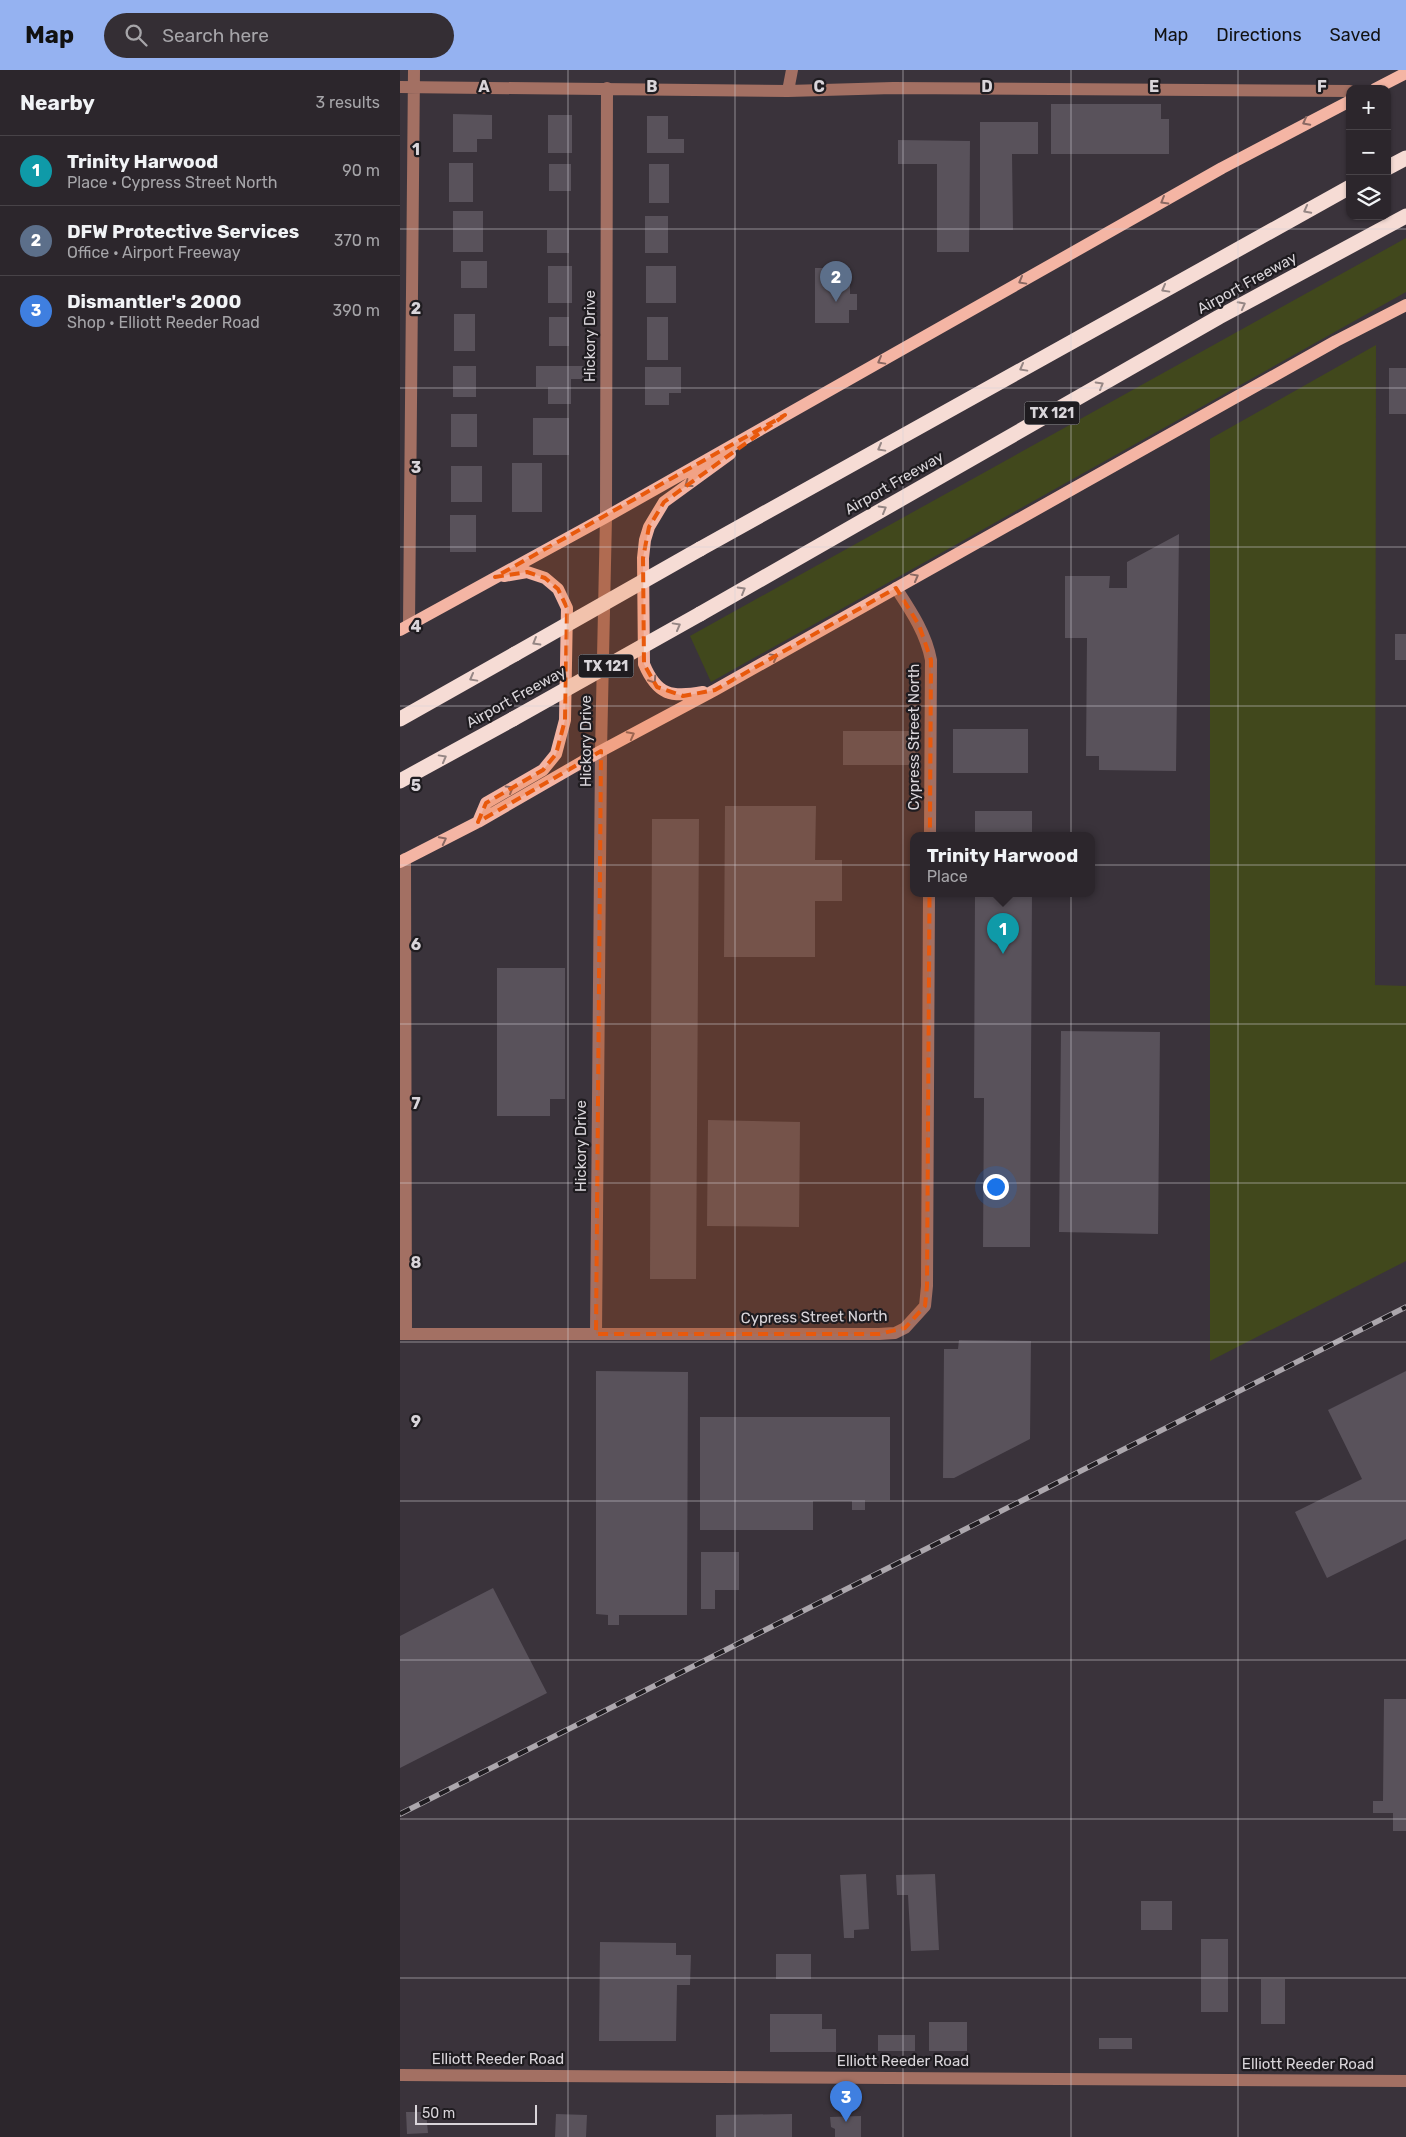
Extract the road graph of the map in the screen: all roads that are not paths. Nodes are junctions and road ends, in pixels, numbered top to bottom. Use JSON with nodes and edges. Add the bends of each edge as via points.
{"nodes":[{"id":1,"x":414,"y":70,"type":"edge"},
{"id":2,"x":792,"y":70,"type":"edge"},
{"id":3,"x":1406,"y":73,"type":"edge"},
{"id":4,"x":1383,"y":85,"type":"edge"},
{"id":5,"x":400,"y":87,"type":"edge"},
{"id":6,"x":414,"y":87,"type":"junction"},
{"id":7,"x":607,"y":88,"type":"junction"},
{"id":8,"x":788,"y":91,"type":"junction"},
{"id":9,"x":1346,"y":91,"type":"edge"},
{"id":10,"x":1346,"y":103,"type":"edge"},
{"id":11,"x":1406,"y":158,"type":"edge"},
{"id":12,"x":1391,"y":166,"type":"edge"},
{"id":13,"x":1346,"y":189,"type":"edge"},
{"id":14,"x":1406,"y":216,"type":"edge"},
{"id":15,"x":1406,"y":305,"type":"edge"},
{"id":16,"x":784,"y":415,"type":"junction"},
{"id":17,"x":606,"y":517,"type":"junction"},
{"id":18,"x":495,"y":577,"type":"junction"},
{"id":19,"x":896,"y":588,"type":"junction"},
{"id":20,"x":405,"y":628,"type":"edge"},
{"id":21,"x":715,"y":690,"type":"junction"},
{"id":22,"x":400,"y":719,"type":"edge"},
{"id":23,"x":602,"y":751,"type":"junction"},
{"id":24,"x":400,"y":781,"type":"edge"},
{"id":25,"x":478,"y":822,"type":"junction"},
{"id":26,"x":930,"y":832,"type":"edge"},
{"id":27,"x":403,"y":861,"type":"edge"},
{"id":28,"x":930,"y":897,"type":"edge"},
{"id":29,"x":403,"y":1334,"type":"edge"},
{"id":30,"x":596,"y":1334,"type":"junction"},
{"id":31,"x":400,"y":2075,"type":"edge"},
{"id":32,"x":1406,"y":2082,"type":"edge"}],
"edges":[{"from":1,"to":6,"type":"street"},
{"from":2,"to":8,"type":"street"},
{"from":3,"to":4,"type":"main road"},
{"from":5,"to":6,"type":"street"},
{"from":6,"to":7,"type":"street"},
{"from":6,"to":20,"type":"street"},
{"from":7,"to":8,"type":"street"},
{"from":7,"to":17,"type":"street","name":"Hickory Drive"},
{"from":8,"to":9,"type":"street","via":[[894,88]]},
{"from":10,"to":16,"type":"main road","one_way":true,"via":[[1214,172]]},
{"from":11,"to":12,"type":"highway"},
{"from":13,"to":22,"type":"highway","one_way":true,"bridge":true},
{"from":24,"to":14,"type":"highway","name":"Airport Freeway","number":"TX 121","one_way":true,"bridge":true,"via":[[700,614],[1219,317]]},
{"from":19,"to":15,"type":"main road","one_way":true},
{"from":16,"to":17,"type":"main road"},
{"from":16,"to":21,"type":"main road","one_way":true,"via":[[664,502],[645,540],[644,664],[650,677],[656,687],[682,696]]},
{"from":17,"to":18,"type":"main road"},
{"from":17,"to":23,"type":"street","name":"Hickory Drive"},
{"from":18,"to":20,"type":"main road"},
{"from":25,"to":18,"type":"main road","one_way":true,"via":[[486,803],[543,770],[556,754],[565,720],[567,608],[558,589],[545,578],[527,572]]},
{"from":21,"to":19,"type":"main road","one_way":true},
{"from":19,"to":26,"type":"street","name":"Cypress Street North","via":[[919,625],[931,660]]},
{"from":23,"to":21,"type":"main road","one_way":true},
{"from":23,"to":25,"type":"main road"},
{"from":23,"to":30,"type":"street","name":"Hickory Drive"},
{"from":27,"to":25,"type":"main road","one_way":true},
{"from":27,"to":29,"type":"street"},
{"from":28,"to":30,"type":"street","name":"Cypress Street North","via":[[925,1306],[906,1328],[887,1334]]},
{"from":29,"to":30,"type":"street","name":"Cypress Street North"},
{"from":31,"to":32,"type":"street","name":"Elliott Reeder Road"}]}
